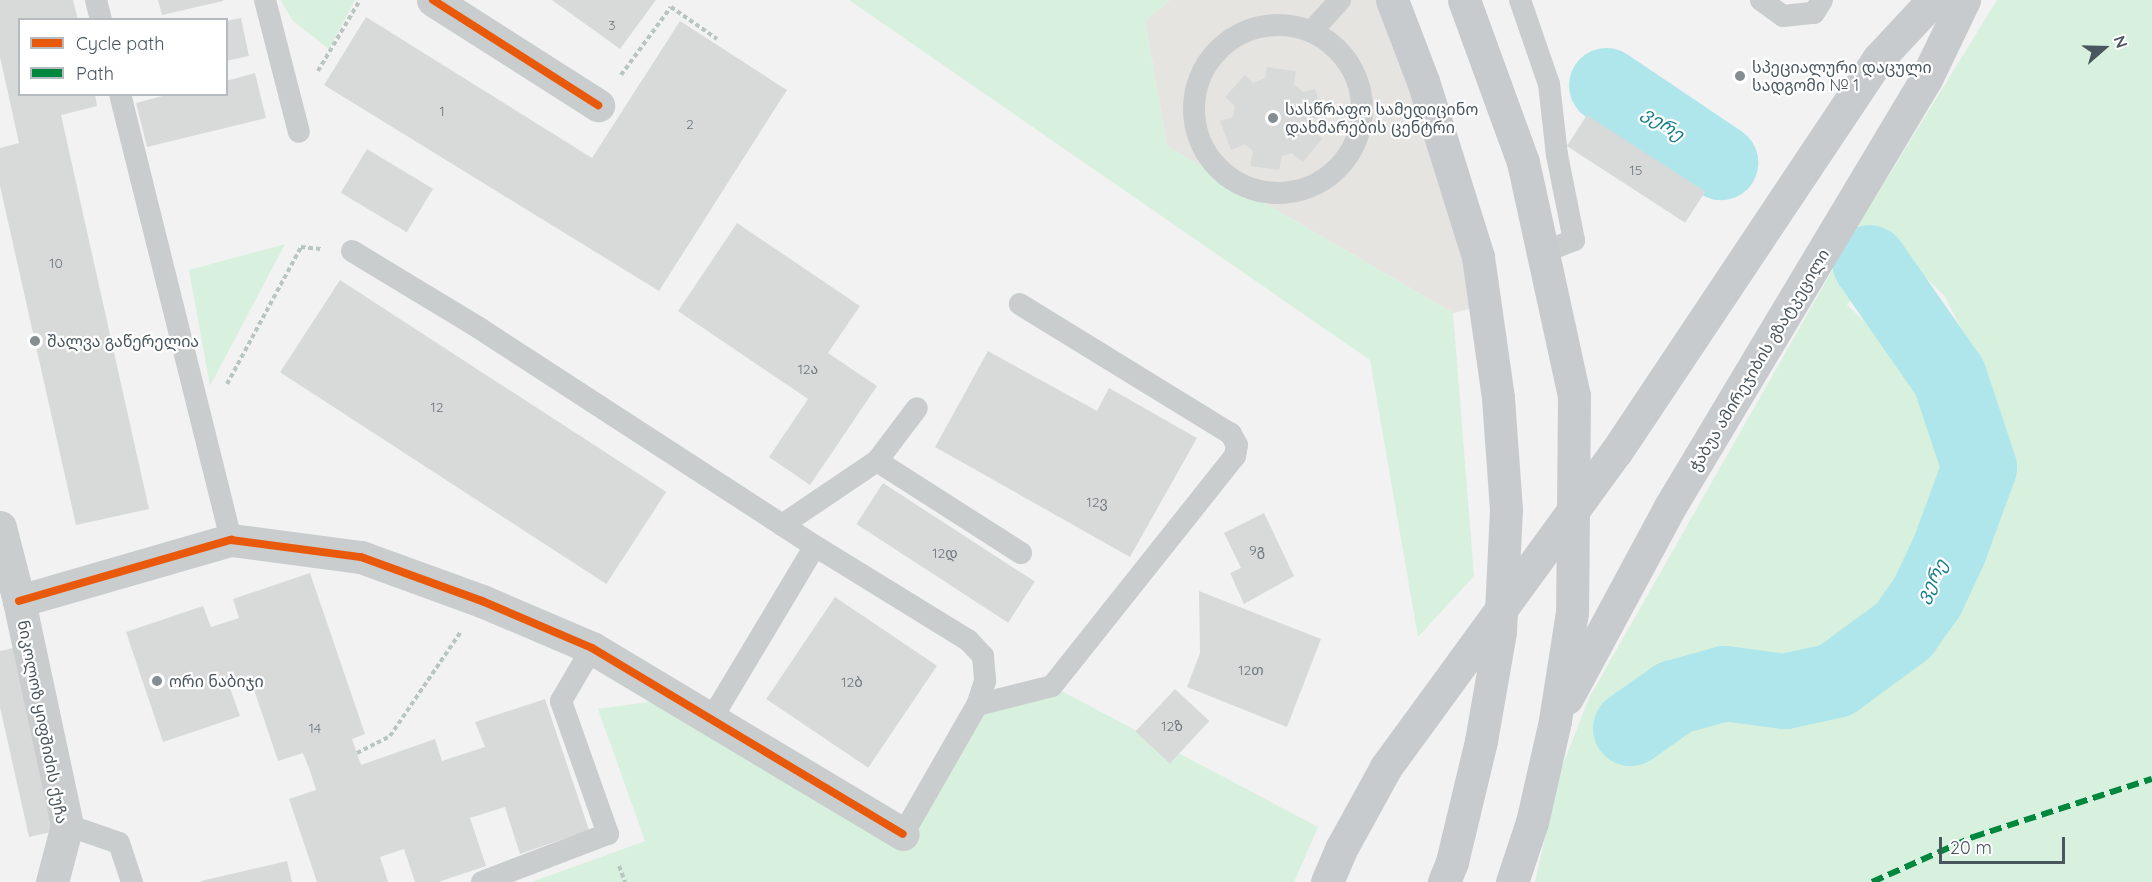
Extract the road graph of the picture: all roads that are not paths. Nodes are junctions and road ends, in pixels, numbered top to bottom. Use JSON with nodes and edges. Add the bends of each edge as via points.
{"nodes":[{"id":1,"x":96,"y":0,"type":"edge"},
{"id":2,"x":265,"y":0,"type":"edge"},
{"id":3,"x":433,"y":0,"type":"edge"},
{"id":4,"x":1340,"y":0,"type":"edge"},
{"id":5,"x":1392,"y":0,"type":"edge"},
{"id":6,"x":1464,"y":0,"type":"edge"},
{"id":7,"x":1520,"y":0,"type":"edge"},
{"id":8,"x":1761,"y":0,"type":"edge"},
{"id":9,"x":1822,"y":0,"type":"edge"},
{"id":10,"x":1933,"y":0,"type":"edge"},
{"id":11,"x":1964,"y":0,"type":"edge"},
{"id":12,"x":100,"y":18,"type":"edge"},
{"id":13,"x":1311,"y":31,"type":"junction"},
{"id":14,"x":121,"y":96,"type":"edge"},
{"id":15,"x":598,"y":105,"type":"dead end"},
{"id":16,"x":299,"y":132,"type":"dead end"},
{"id":17,"x":352,"y":251,"type":"road end"},
{"id":18,"x":1542,"y":253,"type":"junction"},
{"id":19,"x":1020,"y":304,"type":"dead end"},
{"id":20,"x":917,"y":408,"type":"dead end"},
{"id":21,"x":877,"y":461,"type":"junction"},
{"id":22,"x":782,"y":525,"type":"junction"},
{"id":23,"x":0,"y":527,"type":"edge"},
{"id":24,"x":231,"y":540,"type":"junction"},
{"id":25,"x":815,"y":546,"type":"junction"},
{"id":26,"x":1021,"y":553,"type":"dead end"},
{"id":27,"x":19,"y":601,"type":"junction"},
{"id":28,"x":592,"y":648,"type":"junction"},
{"id":29,"x":977,"y":705,"type":"junction"},
{"id":30,"x":712,"y":718,"type":"junction"},
{"id":31,"x":1555,"y":721,"type":"junction"},
{"id":32,"x":67,"y":825,"type":"junction"},
{"id":33,"x":903,"y":834,"type":"joint"},
{"id":34,"x":52,"y":882,"type":"edge"},
{"id":35,"x":132,"y":882,"type":"edge"},
{"id":36,"x":482,"y":882,"type":"edge"},
{"id":37,"x":1327,"y":882,"type":"edge"},
{"id":38,"x":1444,"y":882,"type":"edge"},
{"id":39,"x":1512,"y":882,"type":"edge"}],
"edges":[{"from":1,"to":12,"type":"lane"},
{"from":2,"to":16,"type":"lane"},
{"from":3,"to":15,"type":"street"},
{"from":4,"to":13,"type":"lane"},
{"from":5,"to":38,"type":"main road","via":[[1423,81],[1478,257],[1498,398],[1506,509],[1500,632],[1481,741]]},
{"from":6,"to":18,"type":"main road","name":"ჭაბუა ამირეჯიბის გზატკეცილი","via":[[1523,162]]},
{"from":7,"to":18,"type":"lane","via":[[1549,84],[1557,155],[1574,240]]},
{"from":8,"to":9,"type":"lane","via":[[1783,16],[1814,13]]},
{"from":10,"to":37,"type":"main road","bridge":true,"via":[[1878,59],[1616,452],[1386,766]]},
{"from":11,"to":31,"type":"main road","name":"ჭაბუა ამირეჯიბის გზატკეცილი","via":[[1926,79],[1671,505]]},
{"from":13,"to":13,"type":"lane","via":[[1284,24],[1256,27],[1231,38],[1206,65],[1197,82],[1193,109],[1197,137],[1211,161],[1231,181],[1257,192],[1285,194],[1320,182],[1335,172],[1353,150],[1361,123],[1362,95],[1352,69],[1335,46]]},
{"from":14,"to":24,"type":"lane"},
{"from":17,"to":22,"type":"lane","via":[[479,328]]},
{"from":18,"to":31,"type":"main road","name":"ჭაბუა ამირეჯიბის გზატკეცილი","via":[[1574,395],[1572,612]]},
{"from":19,"to":29,"type":"lane","via":[[1231,434],[1237,445],[1235,456],[1052,686]]},
{"from":20,"to":21,"type":"lane"},
{"from":21,"to":22,"type":"lane"},
{"from":21,"to":26,"type":"lane"},
{"from":22,"to":25,"type":"lane"},
{"from":23,"to":27,"type":"street","name":"ნიკოლოზ ყიფშიძის ქუჩა"},
{"from":24,"to":27,"type":"street"},
{"from":24,"to":28,"type":"street","via":[[361,557],[482,601]]},
{"from":25,"to":29,"type":"lane","via":[[968,640],[982,656],[985,681]]},
{"from":25,"to":30,"type":"lane"},
{"from":27,"to":32,"type":"street","name":"ნიკოლოზ ყიფშიძის ქუჩა"},
{"from":28,"to":30,"type":"street"},
{"from":28,"to":36,"type":"lane","via":[[561,701],[608,834]]},
{"from":29,"to":33,"type":"lane"},
{"from":30,"to":33,"type":"street"},
{"from":31,"to":39,"type":"main road","name":"ჭაბუა ამირეჯიბის გზატკეცილი","via":[[1532,822]]},
{"from":32,"to":34,"type":"street","name":"ნიკოლოზ ყიფშიძის ქუჩა"},
{"from":32,"to":35,"type":"lane","via":[[119,843]]}]}
